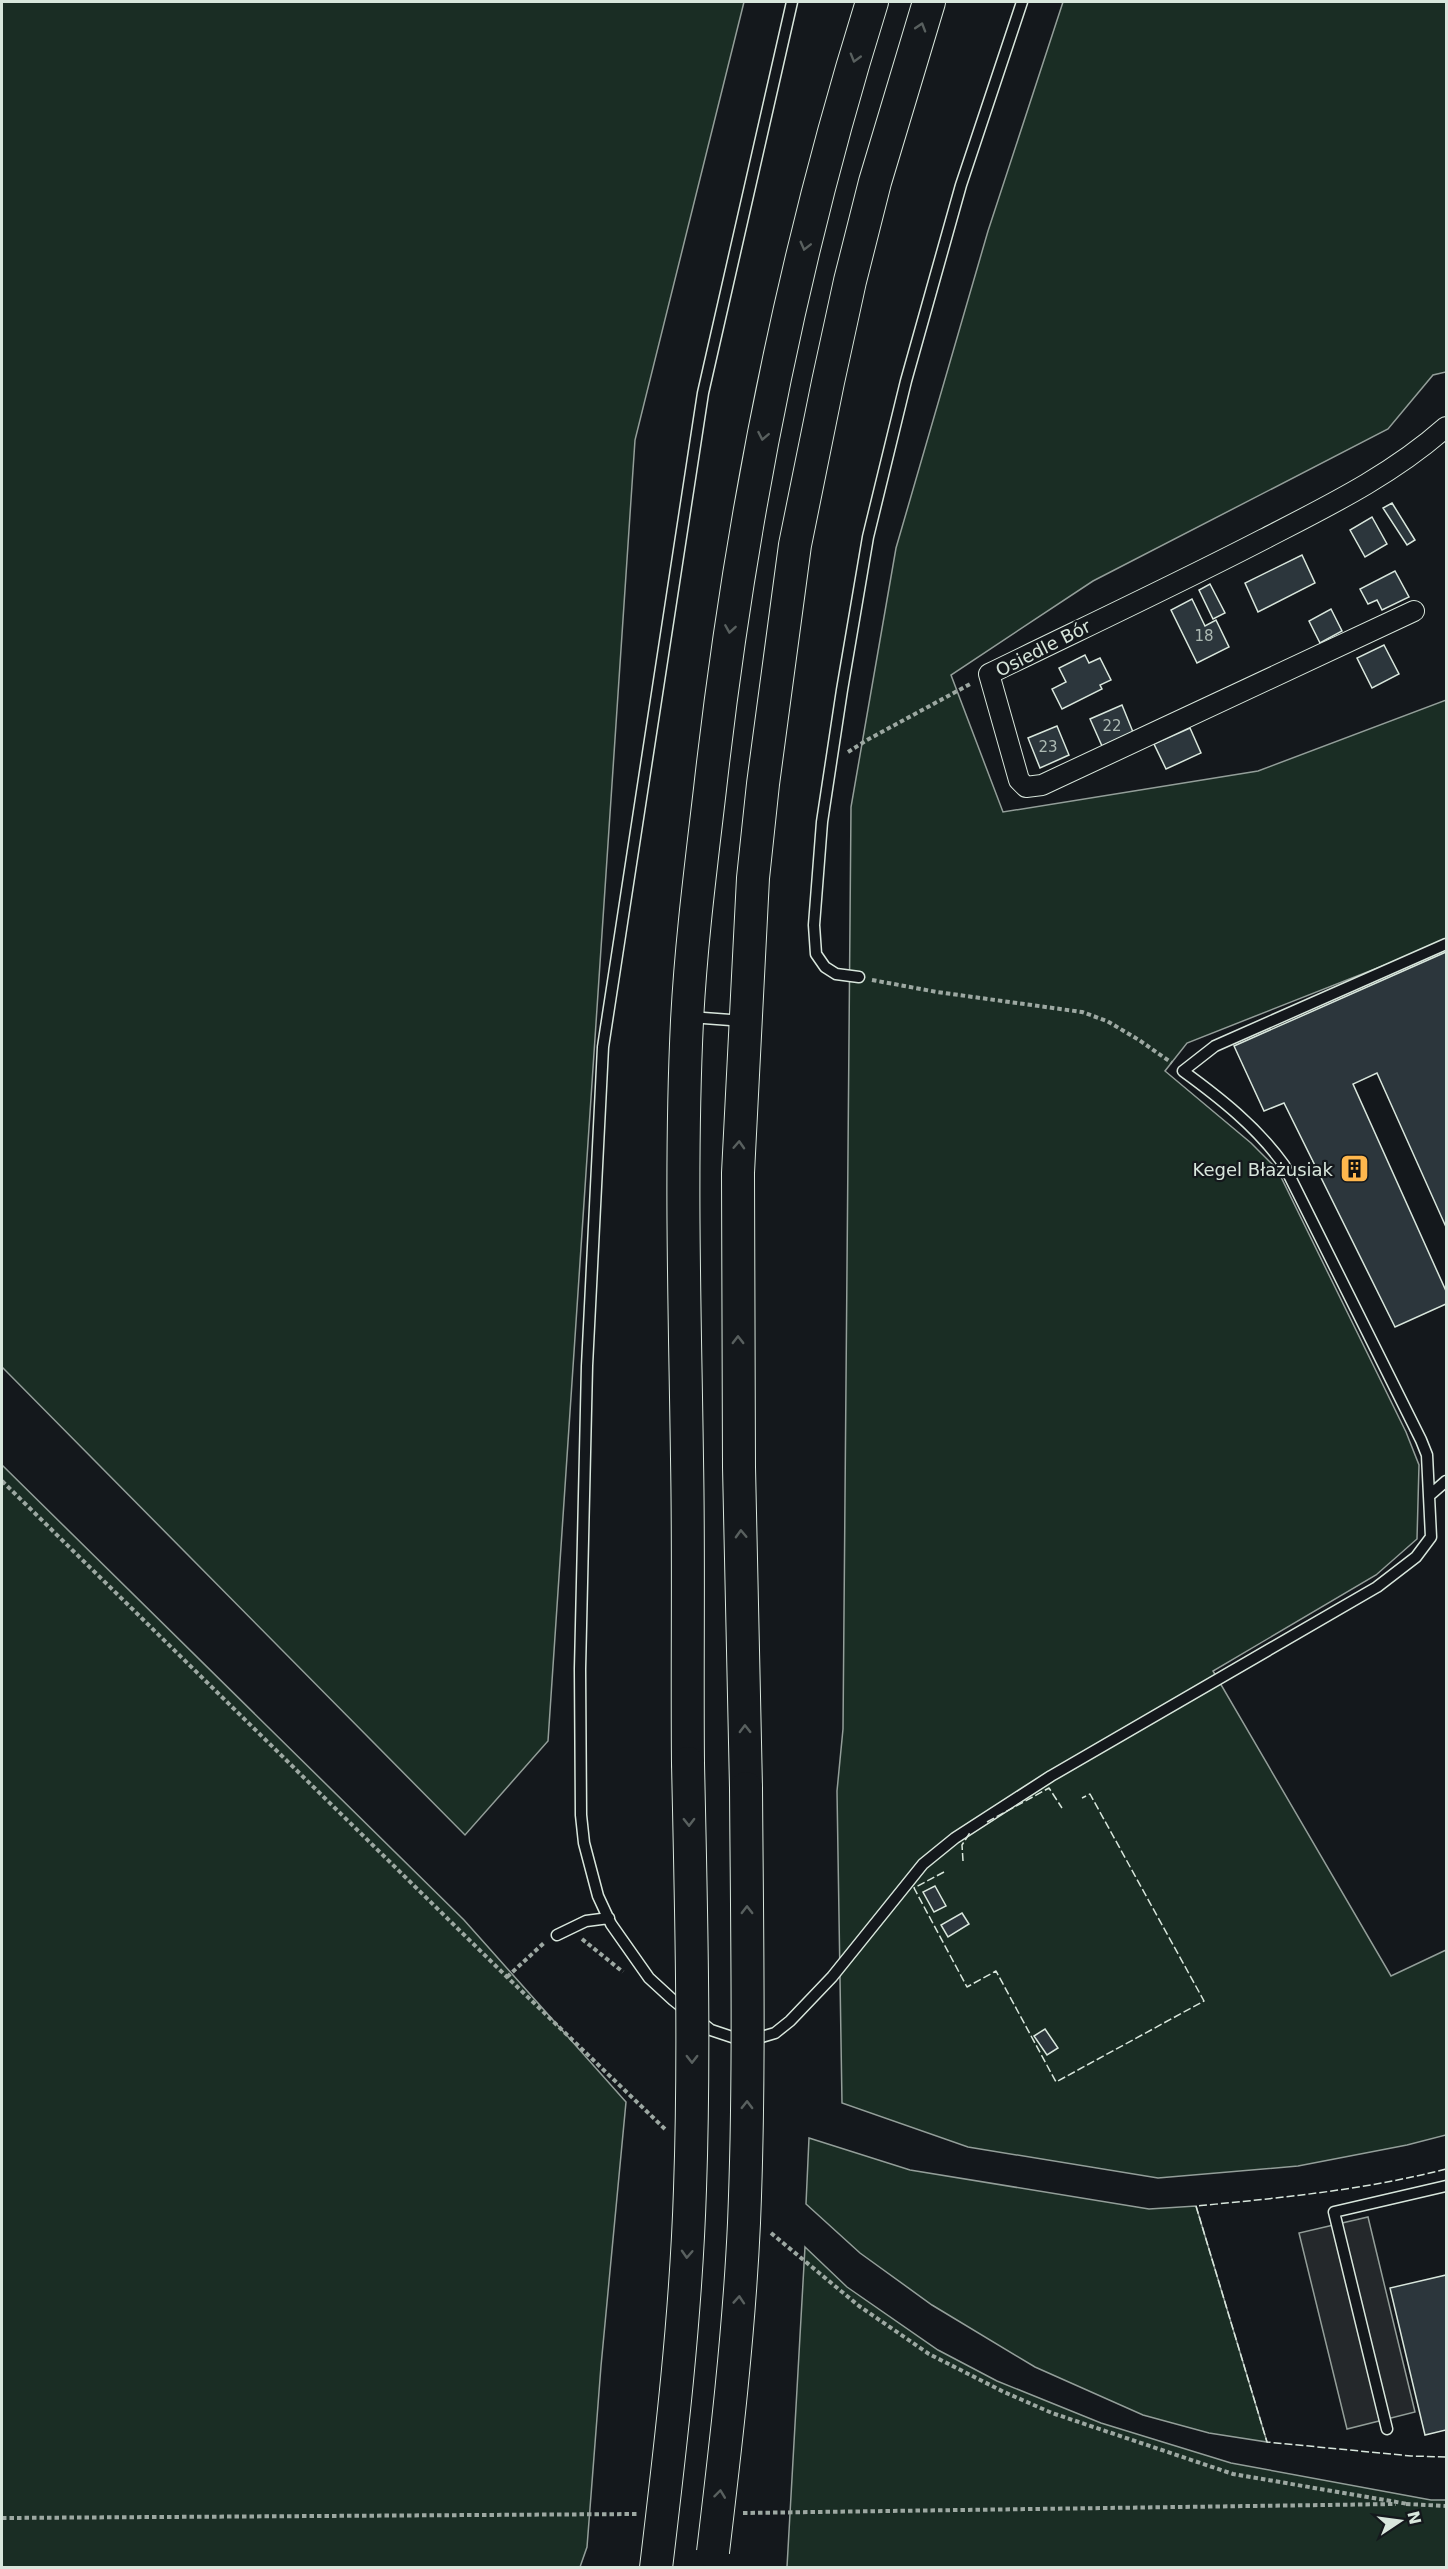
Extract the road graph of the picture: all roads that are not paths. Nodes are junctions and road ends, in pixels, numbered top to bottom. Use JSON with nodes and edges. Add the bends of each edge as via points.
{"nodes":[{"id":1,"x":792,"y":2,"type":"edge"},
{"id":2,"x":872,"y":2,"type":"edge"},
{"id":3,"x":929,"y":2,"type":"edge"},
{"id":4,"x":1022,"y":2,"type":"edge"},
{"id":5,"x":1446,"y":427,"type":"edge"},
{"id":6,"x":1414,"y":611,"type":"dead end"},
{"id":7,"x":1446,"y":944,"type":"edge"},
{"id":8,"x":859,"y":977,"type":"road end"},
{"id":9,"x":687,"y":1017,"type":"junction"},
{"id":10,"x":746,"y":1021,"type":"junction"},
{"id":11,"x":1446,"y":1481,"type":"edge"},
{"id":12,"x":1430,"y":1495,"type":"junction"},
{"id":13,"x":609,"y":1918,"type":"junction"},
{"id":14,"x":557,"y":1935,"type":"road end"},
{"id":15,"x":1446,"y":2186,"type":"edge"},
{"id":16,"x":1387,"y":2429,"type":"dead end"},
{"id":17,"x":669,"y":2452,"type":"junction"},
{"id":18,"x":713,"y":2560,"type":"edge"},
{"id":19,"x":636,"y":2568,"type":"edge"},
{"id":20,"x":656,"y":2568,"type":"edge"}],
"edges":[{"from":1,"to":13,"type":"lane","via":[[703,393],[603,1047],[587,1366],[581,1815],[598,1896]]},
{"from":2,"to":9,"type":"main road","one_way":true,"via":[[808,232],[742,549],[694,922]]},
{"from":10,"to":3,"type":"main road","one_way":true,"via":[[753,878],[795,545],[850,281]]},
{"from":4,"to":8,"type":"lane","via":[[961,185],[906,381],[868,537],[822,822],[814,925],[816,954],[825,967],[836,974]]},
{"from":5,"to":6,"type":"street","name":"Osiedle Bór","via":[[1425,446],[1353,494],[989,674],[1019,780],[1034,788]]},
{"from":7,"to":12,"type":"lane","via":[[1215,1046],[1182,1071],[1268,1142],[1284,1165],[1421,1440],[1427,1455]]},
{"from":9,"to":10,"type":"lane"},
{"from":9,"to":17,"type":"main road","one_way":true,"bridge":true,"via":[[683,1263],[692,2009],[690,2190],[679,2368]]},
{"from":18,"to":10,"type":"main road","one_way":true,"bridge":true,"via":[[731,2398],[744,2224],[747,2089],[738,1196]]},
{"from":11,"to":12,"type":"lane"},
{"from":12,"to":13,"type":"lane","via":[[1431,1537],[1416,1557],[1377,1587],[1051,1776],[956,1838],[923,1864],[832,1977],[775,2033],[738,2039],[711,2030],[649,1978]]},
{"from":13,"to":14,"type":"lane","via":[[586,1921]]},
{"from":15,"to":16,"type":"lane","via":[[1334,2212]]},
{"from":17,"to":19,"type":"main road","bridge":true},
{"from":17,"to":20,"type":"main road","bridge":true}]}
